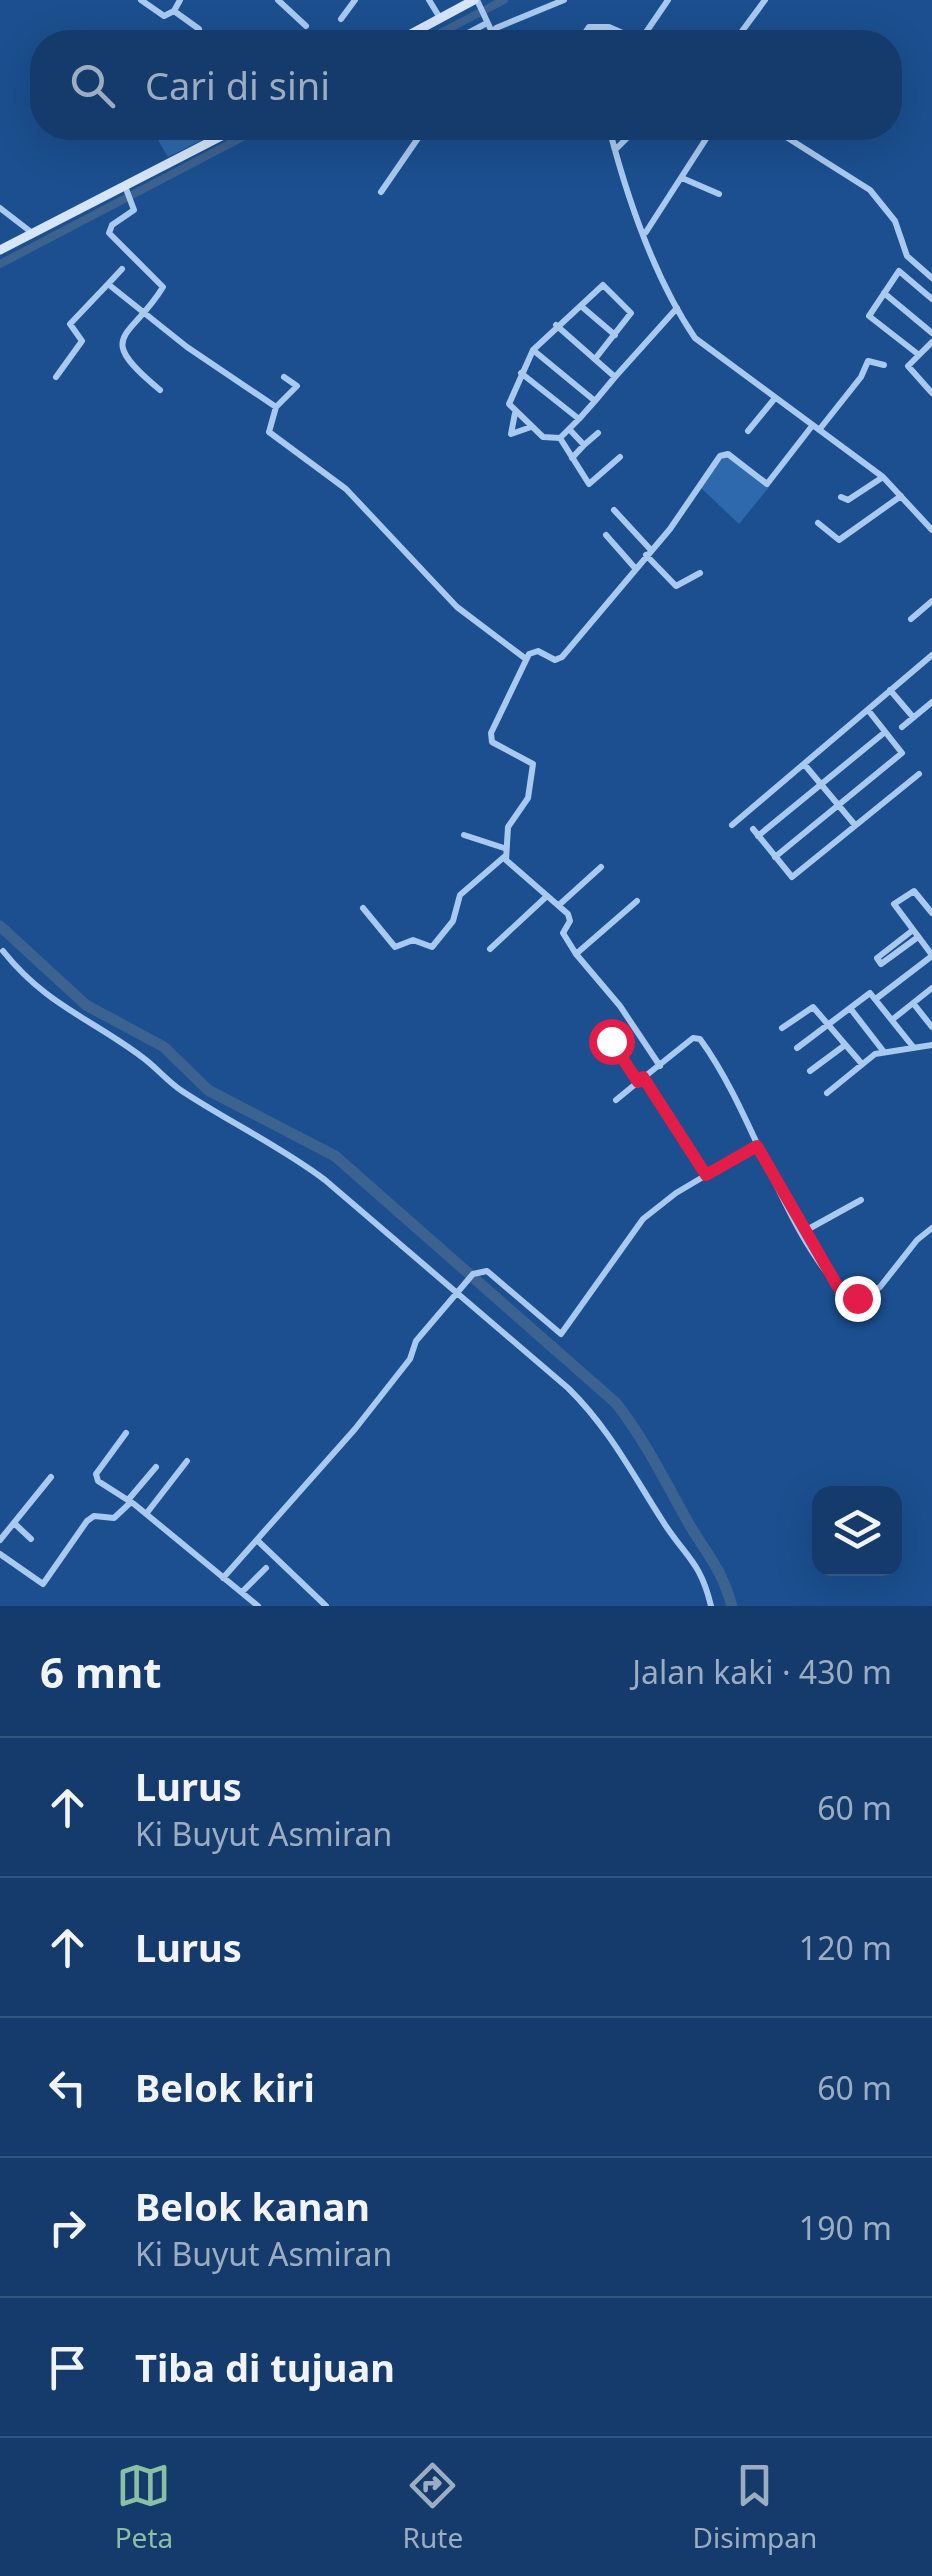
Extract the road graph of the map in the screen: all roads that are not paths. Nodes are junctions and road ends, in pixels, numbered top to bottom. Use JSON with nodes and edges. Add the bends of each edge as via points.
{"nodes":[{"id":1,"x":141,"y":0,"type":"edge"},
{"id":2,"x":180,"y":0,"type":"edge"},
{"id":3,"x":278,"y":0,"type":"edge"},
{"id":4,"x":355,"y":0,"type":"edge"},
{"id":5,"x":429,"y":0,"type":"edge"},
{"id":6,"x":564,"y":0,"type":"edge"},
{"id":7,"x":668,"y":0,"type":"edge"},
{"id":8,"x":476,"y":1,"type":"edge"},
{"id":9,"x":761,"y":1,"type":"edge"},
{"id":10,"x":174,"y":11,"type":"junction"},
{"id":11,"x":440,"y":18,"type":"junction"},
{"id":12,"x":341,"y":19,"type":"dead end"},
{"id":13,"x":488,"y":25,"type":"junction"},
{"id":14,"x":306,"y":26,"type":"dead end"},
{"id":15,"x":199,"y":30,"type":"edge"},
{"id":16,"x":418,"y":30,"type":"edge"},
{"id":17,"x":477,"y":30,"type":"edge"},
{"id":18,"x":487,"y":30,"type":"edge"},
{"id":19,"x":494,"y":30,"type":"edge"},
{"id":20,"x":588,"y":30,"type":"edge"},
{"id":21,"x":615,"y":30,"type":"edge"},
{"id":22,"x":649,"y":30,"type":"edge"},
{"id":23,"x":742,"y":30,"type":"edge"},
{"id":24,"x":214,"y":140,"type":"edge"},
{"id":25,"x":417,"y":140,"type":"edge"},
{"id":26,"x":612,"y":140,"type":"edge"},
{"id":27,"x":625,"y":140,"type":"edge"},
{"id":28,"x":706,"y":140,"type":"edge"},
{"id":29,"x":791,"y":140,"type":"edge"},
{"id":30,"x":615,"y":150,"type":"junction"},
{"id":31,"x":682,"y":178,"type":"junction"},
{"id":32,"x":126,"y":187,"type":"junction"},
{"id":33,"x":381,"y":192,"type":"dead end"},
{"id":34,"x":719,"y":194,"type":"dead end"},
{"id":35,"x":0,"y":208,"type":"edge"},
{"id":36,"x":31,"y":232,"type":"junction"},
{"id":37,"x":645,"y":233,"type":"junction"},
{"id":38,"x":0,"y":250,"type":"edge"},
{"id":39,"x":122,"y":270,"type":"dead end"},
{"id":40,"x":932,"y":278,"type":"edge"},
{"id":41,"x":108,"y":284,"type":"junction"},
{"id":42,"x":884,"y":293,"type":"junction"},
{"id":43,"x":932,"y":299,"type":"edge"},
{"id":44,"x":581,"y":306,"type":"junction"},
{"id":45,"x":677,"y":308,"type":"junction"},
{"id":46,"x":144,"y":314,"type":"junction"},
{"id":47,"x":556,"y":326,"type":"junction"},
{"id":48,"x":932,"y":333,"type":"edge"},
{"id":49,"x":615,"y":335,"type":"junction"},
{"id":50,"x":932,"y":342,"type":"edge"},
{"id":51,"x":534,"y":350,"type":"junction"},
{"id":52,"x":919,"y":355,"type":"junction"},
{"id":53,"x":595,"y":360,"type":"junction"},
{"id":54,"x":884,"y":365,"type":"dead end"},
{"id":55,"x":522,"y":373,"type":"junction"},
{"id":56,"x":56,"y":377,"type":"dead end"},
{"id":57,"x":284,"y":377,"type":"dead end"},
{"id":58,"x":614,"y":377,"type":"junction"},
{"id":59,"x":160,"y":390,"type":"dead end"},
{"id":60,"x":932,"y":392,"type":"edge"},
{"id":61,"x":776,"y":398,"type":"junction"},
{"id":62,"x":595,"y":401,"type":"junction"},
{"id":63,"x":276,"y":407,"type":"junction"},
{"id":64,"x":515,"y":413,"type":"junction"},
{"id":65,"x":579,"y":420,"type":"junction"},
{"id":66,"x":530,"y":428,"type":"junction"},
{"id":67,"x":816,"y":428,"type":"junction"},
{"id":68,"x":570,"y":430,"type":"junction"},
{"id":69,"x":748,"y":431,"type":"dead end"},
{"id":70,"x":598,"y":433,"type":"dead end"},
{"id":71,"x":560,"y":438,"type":"junction"},
{"id":72,"x":584,"y":445,"type":"junction"},
{"id":73,"x":620,"y":457,"type":"dead end"},
{"id":74,"x":572,"y":458,"type":"junction"},
{"id":75,"x":884,"y":477,"type":"junction"},
{"id":76,"x":901,"y":496,"type":"junction"},
{"id":77,"x":841,"y":497,"type":"dead end"},
{"id":78,"x":614,"y":510,"type":"dead end"},
{"id":79,"x":928,"y":519,"type":"edge"},
{"id":80,"x":818,"y":524,"type":"dead end"},
{"id":81,"x":932,"y":530,"type":"edge"},
{"id":82,"x":606,"y":535,"type":"dead end"},
{"id":83,"x":648,"y":552,"type":"junction"},
{"id":84,"x":635,"y":568,"type":"junction"},
{"id":85,"x":700,"y":573,"type":"dead end"},
{"id":86,"x":932,"y":601,"type":"edge"},
{"id":87,"x":912,"y":619,"type":"dead end"},
{"id":88,"x":932,"y":655,"type":"edge"},
{"id":89,"x":526,"y":659,"type":"junction"},
{"id":90,"x":890,"y":690,"type":"junction"},
{"id":91,"x":932,"y":702,"type":"edge"},
{"id":92,"x":868,"y":710,"type":"junction"},
{"id":93,"x":913,"y":717,"type":"junction"},
{"id":94,"x":902,"y":727,"type":"dead end"},
{"id":95,"x":885,"y":732,"type":"junction"},
{"id":96,"x":804,"y":764,"type":"junction"},
{"id":97,"x":918,"y":774,"type":"dead end"},
{"id":98,"x":821,"y":784,"type":"junction"},
{"id":99,"x":838,"y":805,"type":"junction"},
{"id":100,"x":732,"y":825,"type":"dead end"},
{"id":101,"x":856,"y":826,"type":"junction"},
{"id":102,"x":464,"y":835,"type":"dead end"},
{"id":103,"x":504,"y":852,"type":"junction"},
{"id":104,"x":775,"y":857,"type":"junction"},
{"id":105,"x":601,"y":867,"type":"dead end"},
{"id":106,"x":546,"y":896,"type":"junction"},
{"id":107,"x":637,"y":902,"type":"dead end"},
{"id":108,"x":559,"y":905,"type":"junction"},
{"id":109,"x":363,"y":908,"type":"dead end"},
{"id":110,"x":930,"y":908,"type":"edge"},
{"id":111,"x":916,"y":934,"type":"junction"},
{"id":112,"x":490,"y":949,"type":"dead end"},
{"id":113,"x":3,"y":951,"type":"dead end"},
{"id":114,"x":576,"y":954,"type":"junction"},
{"id":115,"x":932,"y":956,"type":"edge"},
{"id":116,"x":932,"y":988,"type":"edge"},
{"id":117,"x":876,"y":998,"type":"junction"},
{"id":118,"x":913,"y":1003,"type":"junction"},
{"id":119,"x":850,"y":1008,"type":"junction"},
{"id":120,"x":893,"y":1019,"type":"junction"},
{"id":121,"x":828,"y":1024,"type":"junction"},
{"id":122,"x":932,"y":1027,"type":"edge"},
{"id":123,"x":782,"y":1028,"type":"dead end"},
{"id":124,"x":611,"y":1041,"type":"dead end"},
{"id":125,"x":845,"y":1044,"type":"junction"},
{"id":126,"x":932,"y":1045,"type":"edge"},
{"id":127,"x":797,"y":1048,"type":"dead end"},
{"id":128,"x":914,"y":1048,"type":"junction"},
{"id":129,"x":884,"y":1052,"type":"junction"},
{"id":130,"x":862,"y":1064,"type":"junction"},
{"id":131,"x":660,"y":1066,"type":"junction"},
{"id":132,"x":810,"y":1071,"type":"dead end"},
{"id":133,"x":640,"y":1079,"type":"junction"},
{"id":134,"x":827,"y":1093,"type":"dead end"},
{"id":135,"x":616,"y":1100,"type":"dead end"},
{"id":136,"x":757,"y":1146,"type":"junction"},
{"id":137,"x":706,"y":1175,"type":"junction"},
{"id":138,"x":861,"y":1200,"type":"dead end"},
{"id":139,"x":932,"y":1228,"type":"edge"},
{"id":140,"x":804,"y":1232,"type":"junction"},
{"id":141,"x":458,"y":1288,"type":"junction"},
{"id":142,"x":126,"y":1433,"type":"dead end"},
{"id":143,"x":187,"y":1461,"type":"dead end"},
{"id":144,"x":156,"y":1466,"type":"dead end"},
{"id":145,"x":51,"y":1476,"type":"dead end"},
{"id":146,"x":129,"y":1502,"type":"junction"},
{"id":147,"x":146,"y":1514,"type":"junction"},
{"id":148,"x":14,"y":1523,"type":"junction"},
{"id":149,"x":31,"y":1539,"type":"dead end"},
{"id":150,"x":0,"y":1540,"type":"edge"},
{"id":151,"x":258,"y":1542,"type":"junction"},
{"id":152,"x":0,"y":1554,"type":"edge"},
{"id":153,"x":266,"y":1568,"type":"dead end"},
{"id":154,"x":223,"y":1578,"type":"junction"},
{"id":155,"x":242,"y":1592,"type":"junction"},
{"id":156,"x":254,"y":1605,"type":"edge"},
{"id":157,"x":326,"y":1606,"type":"edge"},
{"id":158,"x":711,"y":1606,"type":"edge"}],
"edges":[{"from":1,"to":10,"type":"street","via":[[164,16]]},
{"from":2,"to":10,"type":"street"},
{"from":3,"to":14,"type":"street"},
{"from":4,"to":12,"type":"street"},
{"from":5,"to":11,"type":"street"},
{"from":6,"to":13,"type":"street"},
{"from":7,"to":22,"type":"street"},
{"from":8,"to":11,"type":"street"},
{"from":8,"to":13,"type":"street"},
{"from":9,"to":23,"type":"street"},
{"from":10,"to":15,"type":"street"},
{"from":11,"to":16,"type":"street"},
{"from":13,"to":17,"type":"street"},
{"from":13,"to":18,"type":"street"},
{"from":13,"to":19,"type":"street"},
{"from":20,"to":21,"type":"street"},
{"from":24,"to":32,"type":"street"},
{"from":25,"to":33,"type":"street"},
{"from":26,"to":30,"type":"street"},
{"from":27,"to":30,"type":"street"},
{"from":28,"to":31,"type":"street"},
{"from":29,"to":40,"type":"street","via":[[870,190],[895,221],[906,256]]},
{"from":30,"to":37,"type":"street"},
{"from":31,"to":34,"type":"street"},
{"from":31,"to":37,"type":"street"},
{"from":32,"to":36,"type":"street"},
{"from":32,"to":46,"type":"street","via":[[132,212],[109,230],[164,284]]},
{"from":35,"to":36,"type":"street"},
{"from":36,"to":38,"type":"street"},
{"from":37,"to":45,"type":"street"},
{"from":39,"to":41,"type":"street"},
{"from":41,"to":46,"type":"street"},
{"from":41,"to":56,"type":"street","via":[[70,324],[82,341]]},
{"from":42,"to":43,"type":"street","via":[[899,270]]},
{"from":42,"to":48,"type":"street"},
{"from":42,"to":52,"type":"street","via":[[869,316]]},
{"from":44,"to":47,"type":"street"},
{"from":44,"to":49,"type":"street"},
{"from":44,"to":49,"type":"street","via":[[607,286],[631,310]]},
{"from":45,"to":58,"type":"street"},
{"from":45,"to":61,"type":"street","via":[[696,338]]},
{"from":46,"to":59,"type":"street","via":[[124,330],[123,348],[132,366]]},
{"from":46,"to":63,"type":"street"},
{"from":47,"to":51,"type":"street"},
{"from":47,"to":53,"type":"street"},
{"from":49,"to":53,"type":"street"},
{"from":50,"to":52,"type":"street"},
{"from":51,"to":55,"type":"street"},
{"from":51,"to":62,"type":"street"},
{"from":52,"to":60,"type":"street","via":[[908,366]]},
{"from":53,"to":58,"type":"street"},
{"from":54,"to":67,"type":"street","via":[[868,362]]},
{"from":55,"to":64,"type":"street","via":[[509,404]]},
{"from":55,"to":65,"type":"street"},
{"from":57,"to":63,"type":"street","via":[[297,386]]},
{"from":58,"to":62,"type":"street"},
{"from":61,"to":67,"type":"street"},
{"from":61,"to":69,"type":"street"},
{"from":62,"to":65,"type":"street"},
{"from":63,"to":89,"type":"street","via":[[268,432],[346,489],[455,606]]},
{"from":64,"to":66,"type":"street"},
{"from":64,"to":66,"type":"street","via":[[512,434]]},
{"from":65,"to":68,"type":"street"},
{"from":66,"to":71,"type":"street"},
{"from":67,"to":75,"type":"street"},
{"from":67,"to":83,"type":"street","via":[[767,484],[723,453]]},
{"from":68,"to":71,"type":"street"},
{"from":68,"to":72,"type":"street"},
{"from":70,"to":72,"type":"street"},
{"from":71,"to":74,"type":"street"},
{"from":72,"to":74,"type":"street"},
{"from":73,"to":74,"type":"street","via":[[589,484]]},
{"from":75,"to":76,"type":"street"},
{"from":75,"to":77,"type":"street","via":[[848,500]]},
{"from":76,"to":79,"type":"street"},
{"from":76,"to":80,"type":"street","via":[[836,541]]},
{"from":78,"to":83,"type":"street"},
{"from":79,"to":81,"type":"street"},
{"from":82,"to":84,"type":"street"},
{"from":83,"to":84,"type":"street"},
{"from":83,"to":85,"type":"street","via":[[676,586]]},
{"from":84,"to":89,"type":"street","via":[[562,658],[534,651]]},
{"from":86,"to":87,"type":"street"},
{"from":88,"to":90,"type":"street"},
{"from":89,"to":103,"type":"street","via":[[491,738],[533,764],[530,793],[509,824]]},
{"from":90,"to":92,"type":"street"},
{"from":90,"to":93,"type":"street"},
{"from":91,"to":93,"type":"street"},
{"from":92,"to":95,"type":"street"},
{"from":92,"to":96,"type":"street"},
{"from":93,"to":94,"type":"street"},
{"from":95,"to":98,"type":"street"},
{"from":95,"to":99,"type":"street","via":[[902,753]]},
{"from":96,"to":98,"type":"street"},
{"from":96,"to":100,"type":"street"},
{"from":97,"to":101,"type":"street"},
{"from":98,"to":99,"type":"street"},
{"from":98,"to":104,"type":"street","via":[[756,833]]},
{"from":99,"to":101,"type":"street"},
{"from":99,"to":104,"type":"street"},
{"from":101,"to":104,"type":"street","via":[[792,878]]},
{"from":102,"to":103,"type":"street"},
{"from":103,"to":106,"type":"street","via":[[517,873]]},
{"from":103,"to":109,"type":"street","via":[[460,895],[454,921],[432,947],[414,940],[395,947]]},
{"from":105,"to":108,"type":"street"},
{"from":106,"to":108,"type":"street"},
{"from":106,"to":112,"type":"street"},
{"from":107,"to":114,"type":"street"},
{"from":108,"to":114,"type":"street","via":[[570,920],[562,933]]},
{"from":110,"to":111,"type":"street","via":[[914,892],[894,904]]},
{"from":111,"to":111,"type":"street","via":[[876,958],[881,964]]},
{"from":111,"to":115,"type":"street"},
{"from":113,"to":141,"type":"street","via":[[62,1008],[144,1058],[185,1093],[294,1157]]},
{"from":114,"to":131,"type":"street"},
{"from":115,"to":117,"type":"street"},
{"from":116,"to":118,"type":"street"},
{"from":117,"to":119,"type":"street","via":[[869,993]]},
{"from":117,"to":120,"type":"street"},
{"from":118,"to":120,"type":"street"},
{"from":118,"to":122,"type":"street"},
{"from":119,"to":121,"type":"street"},
{"from":119,"to":129,"type":"street"},
{"from":120,"to":128,"type":"street"},
{"from":121,"to":123,"type":"street","via":[[812,1006]]},
{"from":121,"to":125,"type":"street"},
{"from":121,"to":127,"type":"street"},
{"from":124,"to":133,"type":"street"},
{"from":125,"to":130,"type":"street"},
{"from":125,"to":132,"type":"street"},
{"from":126,"to":128,"type":"street"},
{"from":128,"to":129,"type":"street"},
{"from":129,"to":130,"type":"street"},
{"from":130,"to":134,"type":"street"},
{"from":131,"to":133,"type":"street"},
{"from":131,"to":136,"type":"street","via":[[700,1039]]},
{"from":133,"to":135,"type":"street"},
{"from":133,"to":137,"type":"street"},
{"from":136,"to":137,"type":"street"},
{"from":136,"to":140,"type":"street"},
{"from":137,"to":141,"type":"street","via":[[643,1219],[561,1334],[487,1271]]},
{"from":138,"to":140,"type":"street"},
{"from":139,"to":140,"type":"street","via":[[880,1287],[855,1298],[838,1287]]},
{"from":141,"to":151,"type":"street","via":[[384,1393]]},
{"from":141,"to":158,"type":"street","via":[[604,1424],[669,1530],[700,1567]]},
{"from":142,"to":146,"type":"street","via":[[96,1477]]},
{"from":143,"to":147,"type":"street"},
{"from":144,"to":146,"type":"street"},
{"from":145,"to":148,"type":"street"},
{"from":146,"to":147,"type":"street"},
{"from":146,"to":152,"type":"street","via":[[114,1518],[87,1521],[42,1584]]},
{"from":147,"to":154,"type":"street"},
{"from":148,"to":149,"type":"street"},
{"from":148,"to":150,"type":"street"},
{"from":151,"to":154,"type":"street"},
{"from":151,"to":157,"type":"street"},
{"from":153,"to":155,"type":"street"},
{"from":154,"to":155,"type":"street"},
{"from":155,"to":156,"type":"street"}]}
